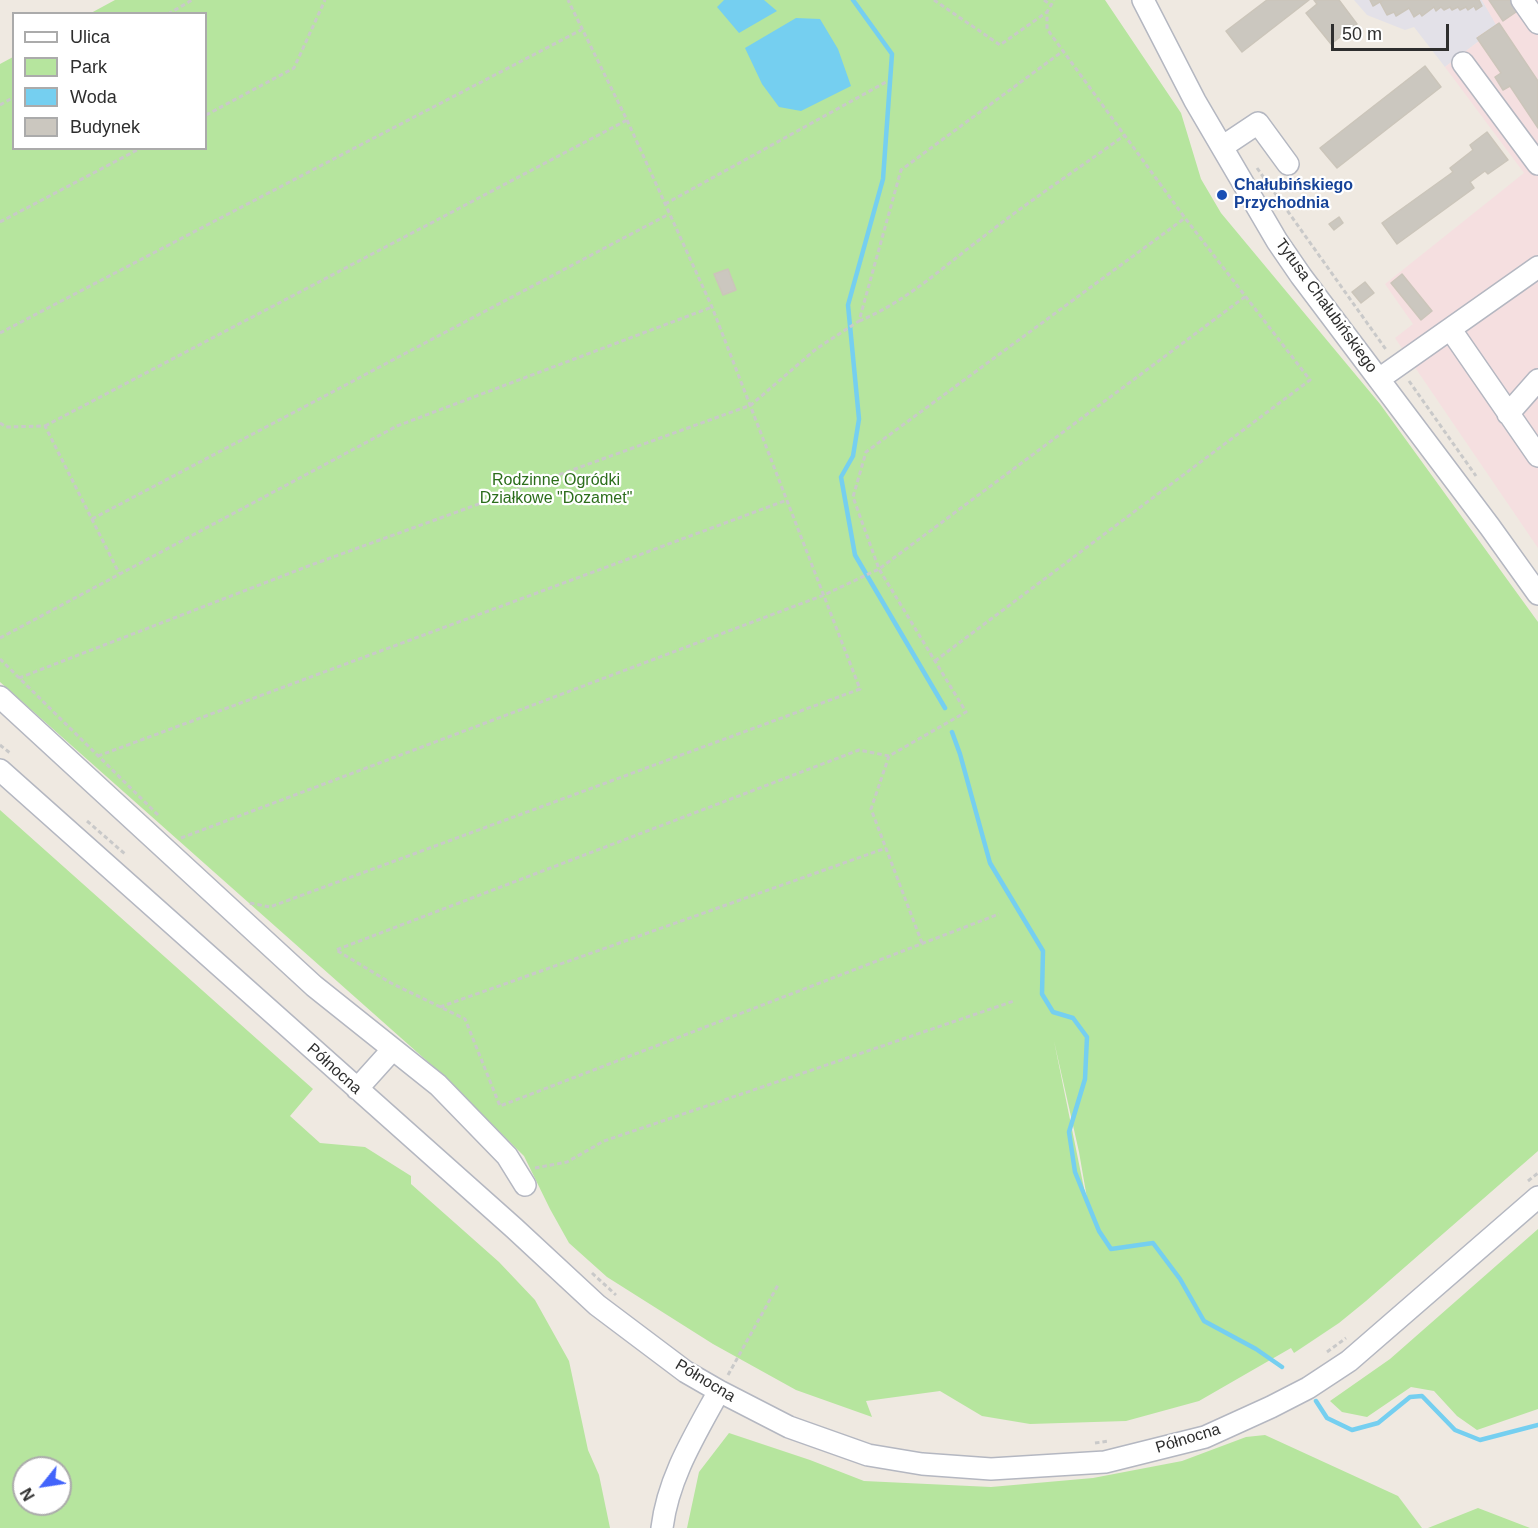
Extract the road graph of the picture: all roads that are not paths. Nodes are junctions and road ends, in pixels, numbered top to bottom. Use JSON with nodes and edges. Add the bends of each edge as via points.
{"nodes":[{"id":1,"x":1143,"y":0,"type":"edge"},
{"id":2,"x":1522,"y":0,"type":"edge"},
{"id":3,"x":1538,"y":23,"type":"edge"},
{"id":4,"x":1464,"y":63,"type":"dead end"},
{"id":5,"x":1222,"y":147,"type":"junction"},
{"id":6,"x":1288,"y":164,"type":"dead end"},
{"id":7,"x":1538,"y":164,"type":"edge"},
{"id":8,"x":1537,"y":269,"type":"edge"},
{"id":9,"x":1451,"y":330,"type":"junction"},
{"id":10,"x":1378,"y":379,"type":"junction"},
{"id":11,"x":1538,"y":380,"type":"edge"},
{"id":12,"x":1508,"y":414,"type":"junction"},
{"id":13,"x":1538,"y":456,"type":"edge"},
{"id":14,"x":1538,"y":594,"type":"edge"},
{"id":15,"x":0,"y":697,"type":"edge"},
{"id":16,"x":0,"y":770,"type":"edge"},
{"id":17,"x":393,"y":1049,"type":"junction"},
{"id":18,"x":357,"y":1089,"type":"junction"},
{"id":19,"x":520,"y":1177,"type":"road end"},
{"id":20,"x":1529,"y":1193,"type":"edge"},
{"id":21,"x":726,"y":1379,"type":"junction"},
{"id":22,"x":662,"y":1528,"type":"edge"}],
"edges":[{"from":1,"to":5,"type":"street","name":"Tytusa Chałubińskiego"},
{"from":2,"to":3,"type":"street"},
{"from":4,"to":7,"type":"street"},
{"from":5,"to":6,"type":"street","via":[[1258,123]]},
{"from":5,"to":10,"type":"street","name":"Tytusa Chałubińskiego","via":[[1301,276]]},
{"from":8,"to":9,"type":"street"},
{"from":9,"to":10,"type":"street"},
{"from":9,"to":12,"type":"street","via":[[1481,363]]},
{"from":10,"to":14,"type":"street","name":"Tytusa Chałubińskiego"},
{"from":11,"to":12,"type":"street"},
{"from":12,"to":13,"type":"street"},
{"from":15,"to":17,"type":"street","via":[[314,986]]},
{"from":16,"to":18,"type":"street","name":"Północna"},
{"from":17,"to":18,"type":"street"},
{"from":17,"to":19,"type":"street","via":[[438,1085],[507,1156]]},
{"from":18,"to":21,"type":"street","name":"Północna","via":[[597,1305],[686,1372]]},
{"from":20,"to":21,"type":"street","name":"Północna","via":[[1396,1322],[1308,1388],[1205,1437],[1105,1462],[991,1469],[868,1455],[789,1427]]},
{"from":21,"to":22,"type":"street","via":[[668,1493]]}]}
